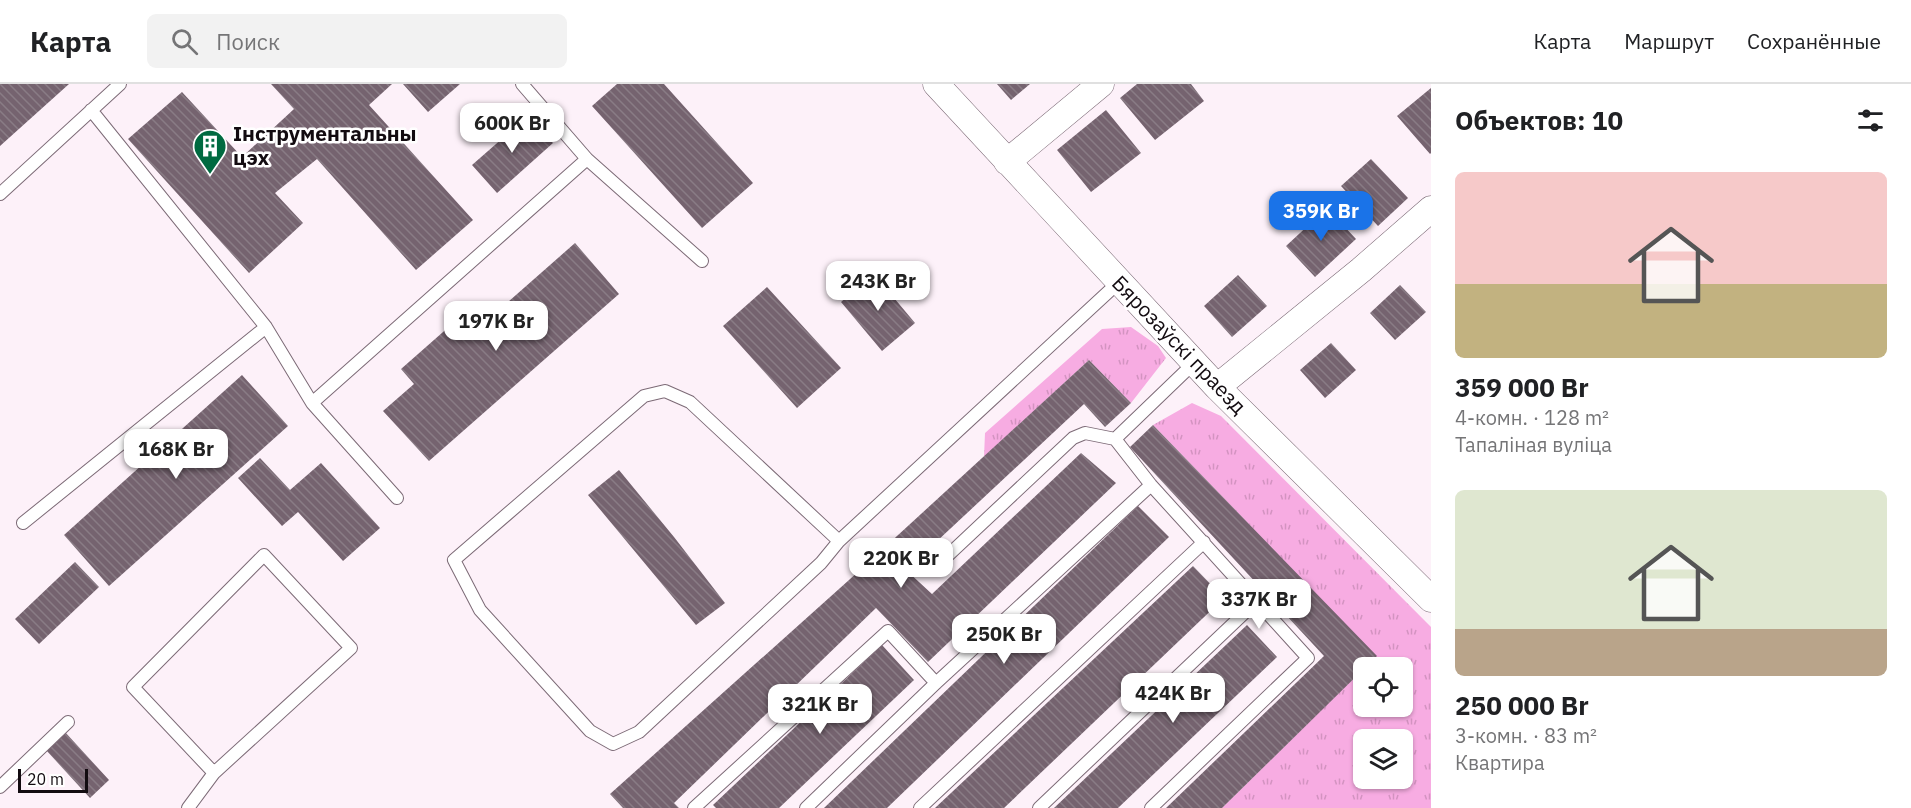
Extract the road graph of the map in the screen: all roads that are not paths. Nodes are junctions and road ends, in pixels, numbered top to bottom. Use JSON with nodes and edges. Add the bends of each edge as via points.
{"nodes":[{"id":1,"x":120,"y":84,"type":"edge"},
{"id":2,"x":522,"y":84,"type":"edge"},
{"id":3,"x":936,"y":84,"type":"edge"},
{"id":4,"x":1101,"y":84,"type":"edge"},
{"id":5,"x":91,"y":110,"type":"junction"},
{"id":6,"x":587,"y":159,"type":"junction"},
{"id":7,"x":1007,"y":162,"type":"junction"},
{"id":8,"x":0,"y":194,"type":"edge"},
{"id":9,"x":1431,"y":208,"type":"edge"},
{"id":10,"x":702,"y":261,"type":"dead end"},
{"id":11,"x":1119,"y":282,"type":"junction"},
{"id":12,"x":266,"y":327,"type":"junction"},
{"id":13,"x":1194,"y":363,"type":"junction"},
{"id":14,"x":1217,"y":387,"type":"junction"},
{"id":15,"x":312,"y":403,"type":"junction"},
{"id":16,"x":1115,"y":439,"type":"junction"},
{"id":17,"x":1151,"y":485,"type":"junction"},
{"id":18,"x":397,"y":498,"type":"dead end"},
{"id":19,"x":23,"y":523,"type":"dead end"},
{"id":20,"x":838,"y":541,"type":"junction"},
{"id":21,"x":1204,"y":542,"type":"junction"},
{"id":22,"x":942,"y":561,"type":"dead end"},
{"id":23,"x":1431,"y":598,"type":"edge"},
{"id":24,"x":1257,"y":601,"type":"junction"},
{"id":25,"x":936,"y":683,"type":"junction"},
{"id":26,"x":68,"y":722,"type":"dead end"},
{"id":27,"x":214,"y":773,"type":"junction"},
{"id":28,"x":0,"y":787,"type":"edge"},
{"id":29,"x":188,"y":808,"type":"edge"},
{"id":30,"x":694,"y":808,"type":"edge"},
{"id":31,"x":806,"y":808,"type":"edge"},
{"id":32,"x":920,"y":808,"type":"edge"},
{"id":33,"x":1039,"y":808,"type":"edge"},
{"id":34,"x":1151,"y":808,"type":"edge"}],
"edges":[{"from":1,"to":5,"type":"lane"},
{"from":2,"to":6,"type":"lane"},
{"from":3,"to":7,"type":"street","name":"Бярозаўскі праезд"},
{"from":4,"to":7,"type":"street"},
{"from":5,"to":8,"type":"lane"},
{"from":5,"to":12,"type":"lane"},
{"from":6,"to":10,"type":"lane"},
{"from":6,"to":15,"type":"lane"},
{"from":7,"to":11,"type":"street","name":"Бярозаўскі праезд"},
{"from":9,"to":14,"type":"street","via":[[1362,270]]},
{"from":11,"to":13,"type":"street","name":"Бярозаўскі праезд"},
{"from":11,"to":20,"type":"lane"},
{"from":12,"to":15,"type":"lane"},
{"from":12,"to":19,"type":"lane"},
{"from":13,"to":14,"type":"street","name":"Бярозаўскі праезд"},
{"from":13,"to":16,"type":"lane"},
{"from":14,"to":23,"type":"street","name":"Бярозаўскі праезд"},
{"from":15,"to":18,"type":"lane"},
{"from":16,"to":17,"type":"lane"},
{"from":16,"to":22,"type":"lane","via":[[1085,433],[1073,438]]},
{"from":17,"to":21,"type":"lane"},
{"from":17,"to":25,"type":"lane"},
{"from":20,"to":20,"type":"lane","via":[[690,402],[665,391],[644,396],[454,560],[480,610],[590,731],[613,744],[639,732],[820,563]]},
{"from":21,"to":24,"type":"lane"},
{"from":21,"to":32,"type":"lane"},
{"from":24,"to":33,"type":"lane"},
{"from":24,"to":34,"type":"lane","via":[[1308,658]]},
{"from":25,"to":30,"type":"lane","via":[[888,630]]},
{"from":25,"to":31,"type":"lane"},
{"from":26,"to":28,"type":"lane"},
{"from":27,"to":27,"type":"lane","via":[[133,687],[264,555],[351,648]]},
{"from":27,"to":29,"type":"lane"}]}
